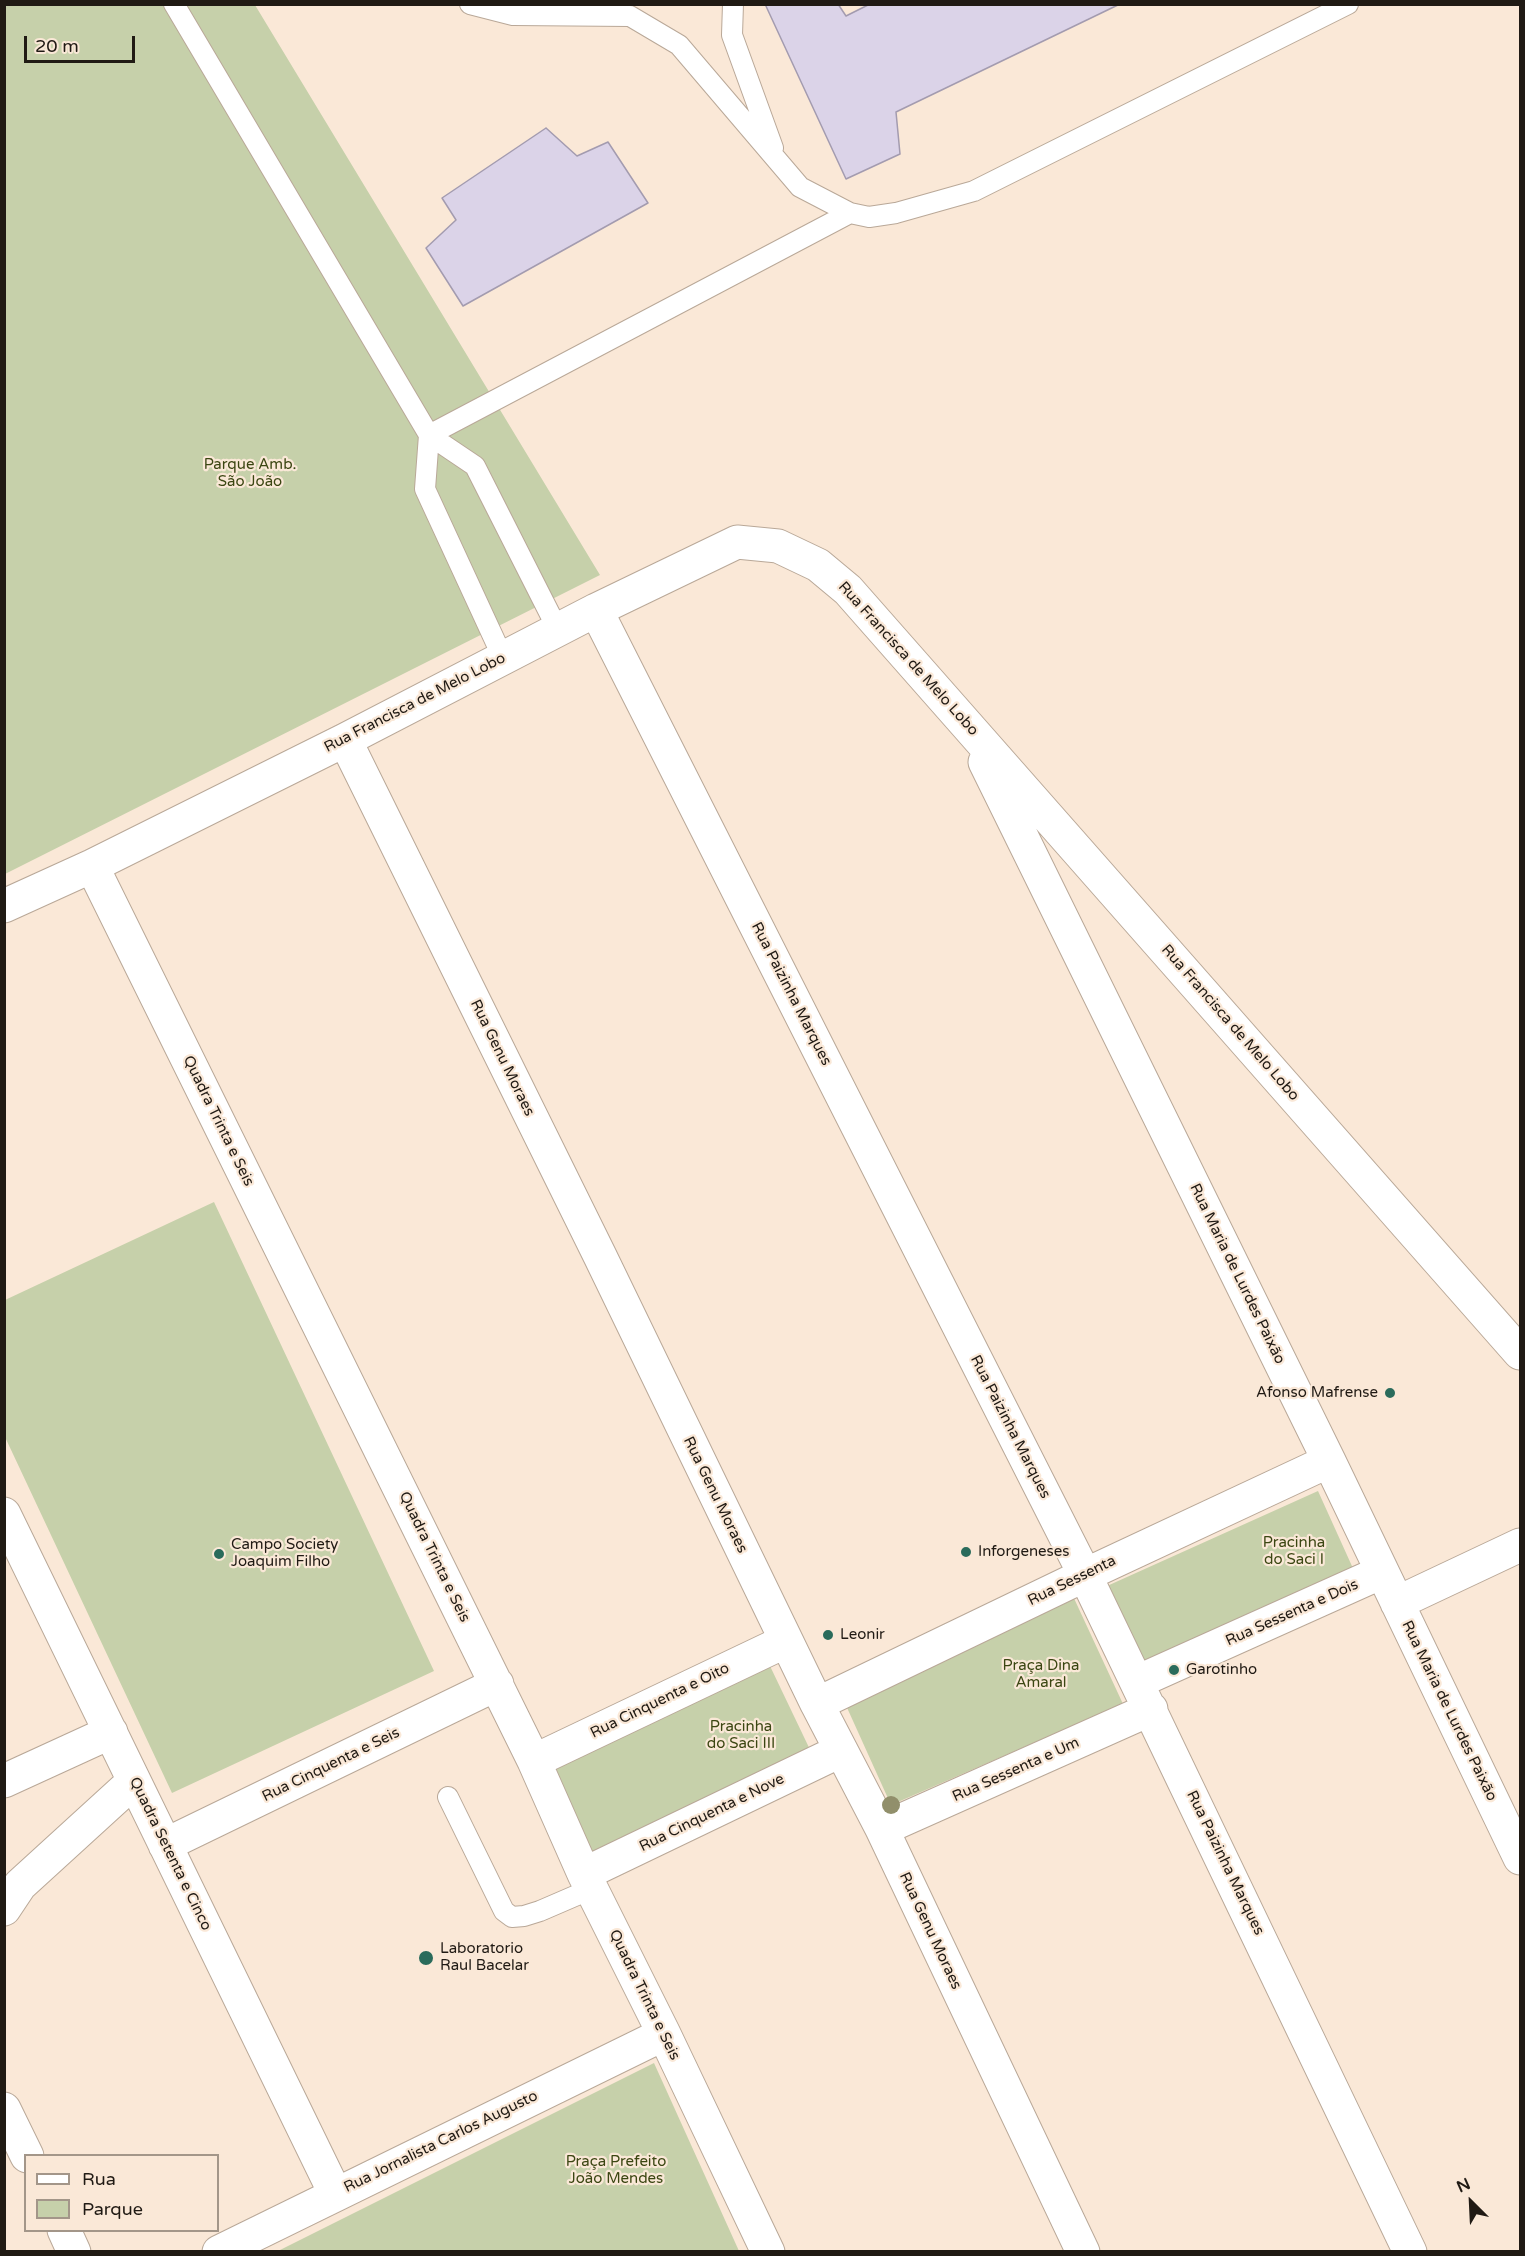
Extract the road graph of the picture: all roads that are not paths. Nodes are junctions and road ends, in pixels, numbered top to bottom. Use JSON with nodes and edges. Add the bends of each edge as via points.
{"nodes":[{"id":1,"x":174,"y":4,"type":"edge"},
{"id":2,"x":470,"y":4,"type":"edge"},
{"id":3,"x":733,"y":4,"type":"edge"},
{"id":4,"x":1348,"y":4,"type":"edge"},
{"id":5,"x":777,"y":160,"type":"junction"},
{"id":6,"x":850,"y":213,"type":"junction"},
{"id":7,"x":429,"y":435,"type":"junction"},
{"id":8,"x":596,"y":610,"type":"junction"},
{"id":9,"x":558,"y":630,"type":"junction"},
{"id":10,"x":503,"y":658,"type":"junction"},
{"id":11,"x":966,"y":722,"type":"junction"},
{"id":12,"x":345,"y":740,"type":"junction"},
{"id":13,"x":92,"y":866,"type":"junction"},
{"id":14,"x":4,"y":906,"type":"edge"},
{"id":15,"x":1521,"y":1353,"type":"edge"},
{"id":16,"x":1329,"y":1461,"type":"junction"},
{"id":17,"x":4,"y":1514,"type":"edge"},
{"id":18,"x":1521,"y":1545,"type":"edge"},
{"id":19,"x":1382,"y":1572,"type":"junction"},
{"id":20,"x":1085,"y":1575,"type":"junction"},
{"id":21,"x":1397,"y":1604,"type":"junction"},
{"id":22,"x":786,"y":1641,"type":"junction"},
{"id":23,"x":497,"y":1684,"type":"junction"},
{"id":24,"x":1144,"y":1696,"type":"junction"},
{"id":25,"x":817,"y":1704,"type":"junction"},
{"id":26,"x":111,"y":1732,"type":"junction"},
{"id":27,"x":840,"y":1751,"type":"junction"},
{"id":28,"x":534,"y":1761,"type":"junction"},
{"id":29,"x":4,"y":1781,"type":"edge"},
{"id":30,"x":134,"y":1781,"type":"junction"},
{"id":31,"x":448,"y":1797,"type":"dead end"},
{"id":32,"x":882,"y":1829,"type":"junction"},
{"id":33,"x":165,"y":1845,"type":"junction"},
{"id":34,"x":1521,"y":1858,"type":"edge"},
{"id":35,"x":587,"y":1882,"type":"junction"},
{"id":36,"x":4,"y":1909,"type":"edge"},
{"id":37,"x":664,"y":2034,"type":"junction"},
{"id":38,"x":4,"y":2109,"type":"edge"},
{"id":39,"x":26,"y":2154,"type":"edge"},
{"id":40,"x":335,"y":2193,"type":"junction"},
{"id":41,"x":65,"y":2232,"type":"edge"},
{"id":42,"x":74,"y":2252,"type":"edge"},
{"id":43,"x":219,"y":2252,"type":"edge"},
{"id":44,"x":768,"y":2252,"type":"edge"},
{"id":45,"x":1083,"y":2252,"type":"edge"},
{"id":46,"x":1410,"y":2252,"type":"edge"}],
"edges":[{"from":1,"to":7,"type":"lane"},
{"from":2,"to":5,"type":"lane","via":[[513,15],[630,16],[679,45]]},
{"from":3,"to":5,"type":"lane","via":[[732,35]]},
{"from":4,"to":6,"type":"lane","via":[[974,191],[896,213],[869,217]]},
{"from":5,"to":6,"type":"lane","via":[[800,187]]},
{"from":6,"to":7,"type":"lane"},
{"from":7,"to":9,"type":"lane","via":[[475,466]]},
{"from":7,"to":10,"type":"lane","via":[[425,489]]},
{"from":8,"to":9,"type":"street","name":"Rua Francisca de Melo Lobo"},
{"from":8,"to":11,"type":"street","name":"Rua Francisca de Melo Lobo","via":[[737,542],[778,546],[818,565],[848,590]]},
{"from":8,"to":20,"type":"street","name":"Rua Paizinha Marques"},
{"from":9,"to":10,"type":"street","name":"Rua Francisca de Melo Lobo"},
{"from":10,"to":12,"type":"street","name":"Rua Francisca de Melo Lobo"},
{"from":11,"to":15,"type":"street","name":"Rua Francisca de Melo Lobo"},
{"from":11,"to":16,"type":"street","name":"Rua Maria de Lurdes Paixão"},
{"from":12,"to":13,"type":"street","name":"Rua Francisca de Melo Lobo"},
{"from":12,"to":22,"type":"street","name":"Rua Genu Moraes"},
{"from":13,"to":14,"type":"street","name":"Rua Francisca de Melo Lobo"},
{"from":13,"to":23,"type":"street","name":"Quadra Trinta e Seis"},
{"from":16,"to":19,"type":"street","name":"Rua Maria de Lurdes Paixão"},
{"from":16,"to":20,"type":"street","name":"Rua Sessenta"},
{"from":17,"to":26,"type":"street","name":"Quadra Setenta e Cinco"},
{"from":18,"to":21,"type":"street"},
{"from":19,"to":21,"type":"street","name":"Rua Maria de Lurdes Paixão"},
{"from":19,"to":24,"type":"street","name":"Rua Sessenta e Dois"},
{"from":20,"to":24,"type":"street","name":"Rua Paizinha Marques"},
{"from":20,"to":25,"type":"street","name":"Rua Sessenta"},
{"from":21,"to":34,"type":"street","name":"Rua Maria de Lurdes Paixão"},
{"from":22,"to":25,"type":"street","name":"Rua Genu Moraes"},
{"from":22,"to":28,"type":"street","name":"Rua Cinquenta e Oito"},
{"from":23,"to":28,"type":"street","name":"Quadra Trinta e Seis"},
{"from":23,"to":33,"type":"street","name":"Rua Cinquenta e Seis"},
{"from":24,"to":32,"type":"street","name":"Rua Sessenta e Um"},
{"from":24,"to":46,"type":"street","name":"Rua Paizinha Marques"},
{"from":25,"to":27,"type":"street","name":"Rua Genu Moraes"},
{"from":26,"to":29,"type":"street"},
{"from":26,"to":30,"type":"street","name":"Quadra Setenta e Cinco"},
{"from":27,"to":32,"type":"street","name":"Rua Genu Moraes"},
{"from":27,"to":35,"type":"street","name":"Rua Cinquenta e Nove"},
{"from":28,"to":35,"type":"street","name":"Quadra Trinta e Seis"},
{"from":30,"to":33,"type":"street","name":"Quadra Setenta e Cinco"},
{"from":30,"to":36,"type":"street","via":[[20,1885]]},
{"from":31,"to":35,"type":"lane","via":[[504,1911],[513,1917],[540,1911]]},
{"from":32,"to":45,"type":"street","name":"Rua Genu Moraes"},
{"from":33,"to":40,"type":"street","name":"Quadra Setenta e Cinco"},
{"from":35,"to":37,"type":"street","name":"Quadra Trinta e Seis"},
{"from":37,"to":40,"type":"street","name":"Rua Jornalista Carlos Augusto"},
{"from":37,"to":44,"type":"street","name":"Quadra Trinta e Seis"},
{"from":38,"to":39,"type":"street"},
{"from":40,"to":43,"type":"street","name":"Rua Jornalista Carlos Augusto"},
{"from":41,"to":42,"type":"street"}]}
